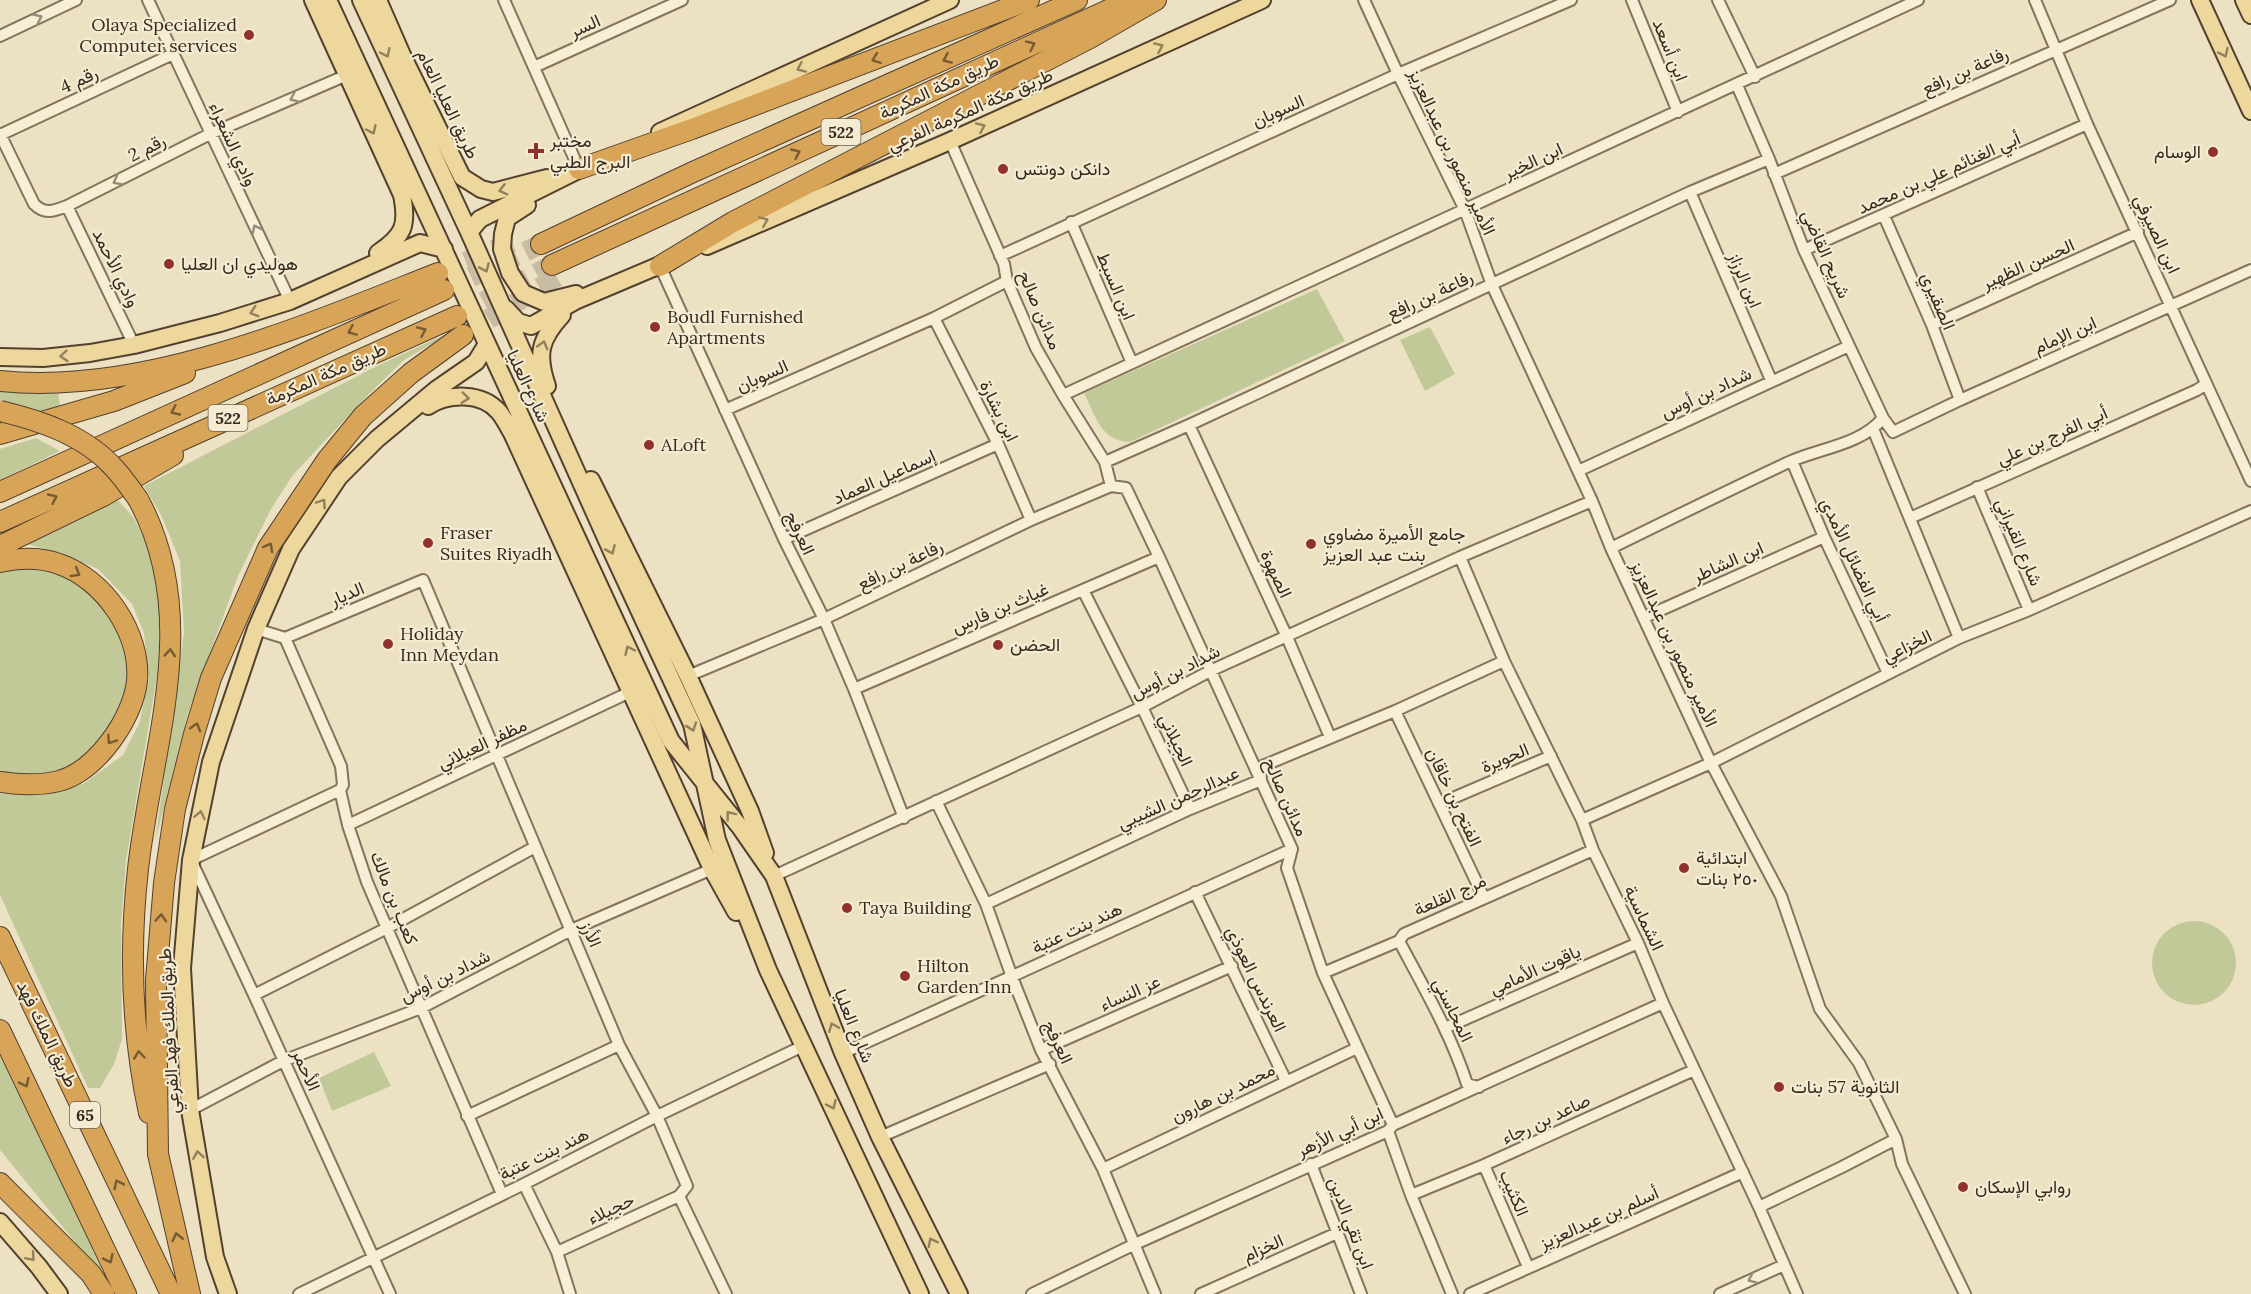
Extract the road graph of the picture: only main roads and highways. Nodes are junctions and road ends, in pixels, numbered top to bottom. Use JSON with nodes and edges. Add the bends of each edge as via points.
{"nodes":[{"id":1,"x":313,"y":0,"type":"edge"},
{"id":2,"x":328,"y":0,"type":"edge"},
{"id":3,"x":361,"y":0,"type":"edge"},
{"id":4,"x":378,"y":0,"type":"edge"},
{"id":5,"x":950,"y":0,"type":"edge"},
{"id":6,"x":1029,"y":0,"type":"edge"},
{"id":7,"x":1077,"y":0,"type":"edge"},
{"id":8,"x":1130,"y":0,"type":"edge"},
{"id":9,"x":1156,"y":0,"type":"edge"},
{"id":10,"x":1262,"y":0,"type":"edge"},
{"id":11,"x":2200,"y":0,"type":"edge"},
{"id":12,"x":2244,"y":0,"type":"edge"},
{"id":13,"x":933,"y":4,"type":"edge"},
{"id":14,"x":2251,"y":15,"type":"edge"},
{"id":15,"x":2251,"y":111,"type":"edge"},
{"id":16,"x":579,"y":169,"type":"junction"},
{"id":17,"x":469,"y":232,"type":"junction"},
{"id":18,"x":538,"y":239,"type":"tunnel mouth"},
{"id":19,"x":444,"y":249,"type":"junction"},
{"id":20,"x":660,"y":266,"type":"junction"},
{"id":21,"x":555,"y":271,"type":"tunnel mouth"},
{"id":22,"x":333,"y":282,"type":"junction"},
{"id":23,"x":574,"y":301,"type":"junction"},
{"id":24,"x":501,"y":304,"type":"junction"},
{"id":25,"x":457,"y":316,"type":"tunnel mouth"},
{"id":26,"x":307,"y":325,"type":"junction"},
{"id":27,"x":463,"y":335,"type":"tunnel mouth"},
{"id":28,"x":487,"y":344,"type":"junction"},
{"id":29,"x":0,"y":357,"type":"edge"},
{"id":30,"x":0,"y":381,"type":"edge"},
{"id":31,"x":284,"y":392,"type":"junction"},
{"id":32,"x":0,"y":411,"type":"edge"},
{"id":33,"x":0,"y":434,"type":"edge"},
{"id":34,"x":377,"y":439,"type":"junction"},
{"id":35,"x":0,"y":492,"type":"edge"},
{"id":36,"x":0,"y":522,"type":"edge"},
{"id":37,"x":0,"y":546,"type":"edge"},
{"id":38,"x":0,"y":562,"type":"edge"},
{"id":39,"x":704,"y":781,"type":"junction"},
{"id":40,"x":0,"y":782,"type":"edge"},
{"id":41,"x":774,"y":876,"type":"junction"},
{"id":42,"x":0,"y":937,"type":"edge"},
{"id":43,"x":768,"y":970,"type":"junction"},
{"id":44,"x":0,"y":1030,"type":"edge"},
{"id":45,"x":158,"y":1154,"type":"junction"},
{"id":46,"x":0,"y":1167,"type":"edge"},
{"id":47,"x":0,"y":1183,"type":"edge"},
{"id":48,"x":0,"y":1222,"type":"edge"},
{"id":49,"x":79,"y":1262,"type":"junction"},
{"id":50,"x":59,"y":1294,"type":"edge"},
{"id":51,"x":104,"y":1294,"type":"edge"},
{"id":52,"x":126,"y":1294,"type":"edge"},
{"id":53,"x":171,"y":1294,"type":"edge"},
{"id":54,"x":190,"y":1294,"type":"edge"},
{"id":55,"x":228,"y":1294,"type":"edge"},
{"id":56,"x":920,"y":1294,"type":"edge"},
{"id":57,"x":958,"y":1294,"type":"edge"}],
"edges":[{"from":1,"to":22,"type":"main road","one_way":true,"via":[[402,195],[406,215],[393,243]]},
{"from":2,"to":19,"type":"main road","name":"شارع العليا"},
{"from":3,"to":17,"type":"main road","name":"شارع العليا","one_way":true},
{"from":16,"to":4,"type":"main road","name":"طريق العليا العام","one_way":true,"via":[[493,192],[462,177]]},
{"from":5,"to":13,"type":"main road"},
{"from":6,"to":16,"type":"highway","one_way":true},
{"from":7,"to":18,"type":"highway","name":"طريق مكة المكرمة","number":"522","one_way":true},
{"from":21,"to":8,"type":"highway","name":"طريق مكة المكرمة","number":"522","one_way":true,"via":[[699,197]]},
{"from":9,"to":20,"type":"highway","via":[[733,222]]},
{"from":20,"to":10,"type":"main road","name":"طريق مكة المكرمة الفرعي","one_way":true},
{"from":11,"to":15,"type":"main road","one_way":true},
{"from":12,"to":14,"type":"main road"},
{"from":13,"to":16,"type":"main road","one_way":true},
{"from":16,"to":17,"type":"main road","via":[[480,219]]},
{"from":16,"to":20,"type":"main road","via":[[507,218],[502,249],[510,273],[523,293],[544,302]]},
{"from":17,"to":24,"type":"main road","name":"شارع العليا","one_way":true},
{"from":19,"to":22,"type":"main road","via":[[420,243]]},
{"from":19,"to":28,"type":"main road","name":"شارع العليا"},
{"from":20,"to":23,"type":"main road","name":"طريق مكة المكرمة الفرعي"},
{"from":22,"to":29,"type":"main road","one_way":true,"via":[[290,301],[134,345],[43,358]]},
{"from":23,"to":24,"type":"main road","name":"طريق مكة المكرمة الفرعي","via":[[531,326],[518,322]]},
{"from":41,"to":23,"type":"main road","one_way":true,"via":[[750,811],[688,676],[542,372],[540,357],[547,332]]},
{"from":24,"to":39,"type":"main road","name":"شارع العليا","one_way":true,"via":[[692,724]]},
{"from":31,"to":25,"type":"highway","name":"طريق مكة المكرمة","number":"522","one_way":true},
{"from":26,"to":30,"type":"highway","via":[[188,362],[131,375],[73,381]]},
{"from":26,"to":33,"type":"highway","via":[[114,401]]},
{"from":26,"to":35,"type":"highway","name":"طريق مكة المكرمة","number":"522","one_way":true,"via":[[441,282]]},
{"from":45,"to":27,"type":"highway","one_way":true,"via":[[156,980],[164,883],[175,809],[211,678],[268,548],[327,460],[363,416],[411,373]]},
{"from":28,"to":34,"type":"main road","via":[[476,362]]},
{"from":39,"to":28,"type":"main road","name":"شارع العليا","one_way":true,"via":[[671,741]]},
{"from":36,"to":31,"type":"highway","name":"طريق مكة المكرمة","number":"522","one_way":true},
{"from":31,"to":37,"type":"highway","via":[[103,496]]},
{"from":45,"to":32,"type":"highway","one_way":true,"bridge":true,"via":[[141,1075],[133,955],[138,871],[170,661],[168,582],[153,526],[115,468],[46,423]]},
{"from":34,"to":43,"type":"main road","one_way":true,"via":[[442,398],[482,400],[498,411],[512,433],[712,869]]},
{"from":55,"to":34,"type":"main road","name":"طريق الملك فهد الفرعي","one_way":true,"via":[[215,1257],[190,1110],[182,968],[191,860],[211,762],[256,629],[291,549],[339,477]]},
{"from":38,"to":40,"type":"highway","one_way":true,"via":[[54,562],[96,586],[124,620],[133,645],[137,682],[130,706],[111,742],[95,759],[61,780],[33,785]]},
{"from":41,"to":39,"type":"main road","name":"شارع العليا","one_way":true},
{"from":39,"to":43,"type":"main road","name":"شارع العليا","via":[[717,840]]},
{"from":57,"to":41,"type":"main road","name":"شارع العليا","one_way":true,"via":[[843,1053]]},
{"from":53,"to":42,"type":"highway","name":"طريق الملك فهد","number":"65","one_way":true},
{"from":43,"to":56,"type":"main road","name":"شارع العليا","one_way":true},
{"from":44,"to":52,"type":"highway","number":"65","one_way":true},
{"from":54,"to":45,"type":"highway","one_way":true},
{"from":46,"to":49,"type":"highway"},
{"from":47,"to":49,"type":"highway"},
{"from":48,"to":50,"type":"main road","one_way":true},
{"from":49,"to":51,"type":"highway"}]}
